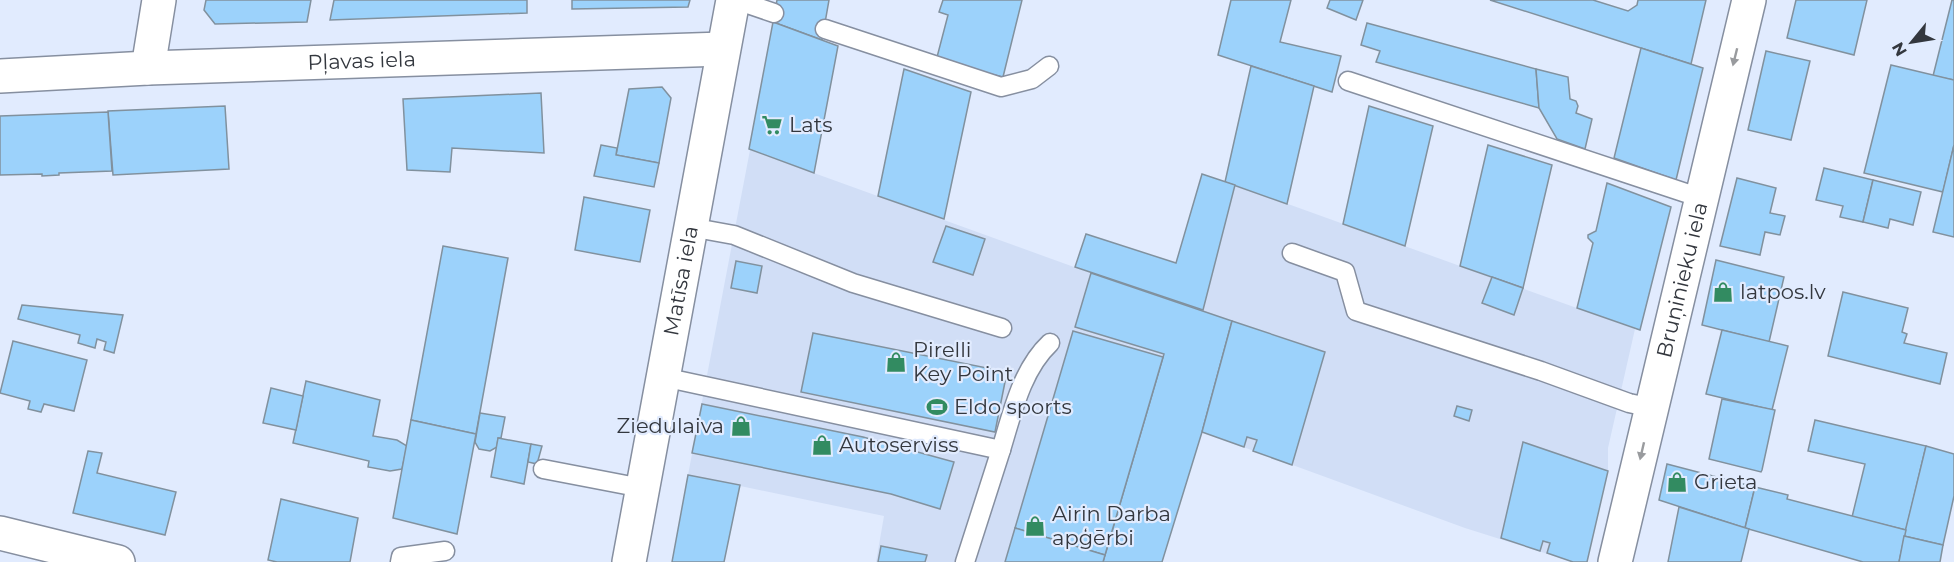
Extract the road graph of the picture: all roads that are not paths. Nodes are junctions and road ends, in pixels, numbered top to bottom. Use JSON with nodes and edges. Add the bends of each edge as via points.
{"nodes":[{"id":1,"x":159,"y":0,"type":"edge"},
{"id":2,"x":734,"y":0,"type":"edge"},
{"id":3,"x":1749,"y":0,"type":"edge"},
{"id":4,"x":774,"y":13,"type":"dead end"},
{"id":5,"x":825,"y":29,"type":"dead end"},
{"id":6,"x":723,"y":49,"type":"junction"},
{"id":7,"x":1049,"y":66,"type":"dead end"},
{"id":8,"x":148,"y":68,"type":"junction"},
{"id":9,"x":0,"y":76,"type":"edge"},
{"id":10,"x":1348,"y":81,"type":"dead end"},
{"id":11,"x":1701,"y":198,"type":"junction"},
{"id":12,"x":690,"y":227,"type":"junction"},
{"id":13,"x":1292,"y":253,"type":"dead end"},
{"id":14,"x":1002,"y":328,"type":"dead end"},
{"id":15,"x":1050,"y":343,"type":"dead end"},
{"id":16,"x":663,"y":377,"type":"junction"},
{"id":17,"x":1652,"y":408,"type":"junction"},
{"id":18,"x":1001,"y":450,"type":"junction"},
{"id":19,"x":543,"y":469,"type":"dead end"},
{"id":20,"x":642,"y":488,"type":"junction"},
{"id":21,"x":0,"y":533,"type":"edge"},
{"id":22,"x":445,"y":551,"type":"dead end"},
{"id":23,"x":118,"y":562,"type":"edge"},
{"id":24,"x":400,"y":562,"type":"edge"},
{"id":25,"x":629,"y":562,"type":"edge"},
{"id":26,"x":965,"y":562,"type":"edge"},
{"id":27,"x":1615,"y":562,"type":"edge"}],
"edges":[{"from":1,"to":8,"type":"street"},
{"from":2,"to":4,"type":"lane"},
{"from":2,"to":6,"type":"street","name":"Matīsa iela"},
{"from":3,"to":11,"type":"street","name":"Bruņinieku iela","one_way":true},
{"from":5,"to":7,"type":"lane","via":[[1000,87],[1032,79]]},
{"from":6,"to":8,"type":"street","name":"Pļavas iela"},
{"from":6,"to":12,"type":"street","name":"Matīsa iela"},
{"from":8,"to":9,"type":"street","name":"Pļavas iela"},
{"from":10,"to":11,"type":"lane"},
{"from":11,"to":17,"type":"street","name":"Bruņinieku iela"},
{"from":12,"to":14,"type":"lane","via":[[734,235],[853,282]]},
{"from":12,"to":16,"type":"street","name":"Matīsa iela"},
{"from":13,"to":17,"type":"lane","via":[[1345,272],[1356,311],[1629,404]]},
{"from":15,"to":18,"type":"lane","via":[[1026,377]]},
{"from":16,"to":18,"type":"lane"},
{"from":16,"to":20,"type":"street","name":"Matīsa iela"},
{"from":17,"to":27,"type":"street","name":"Bruņinieku iela","one_way":true},
{"from":18,"to":26,"type":"lane"},
{"from":19,"to":20,"type":"lane"},
{"from":20,"to":25,"type":"street","name":"Matīsa iela"},
{"from":21,"to":23,"type":"street"},
{"from":22,"to":24,"type":"lane","via":[[401,557]]}]}
